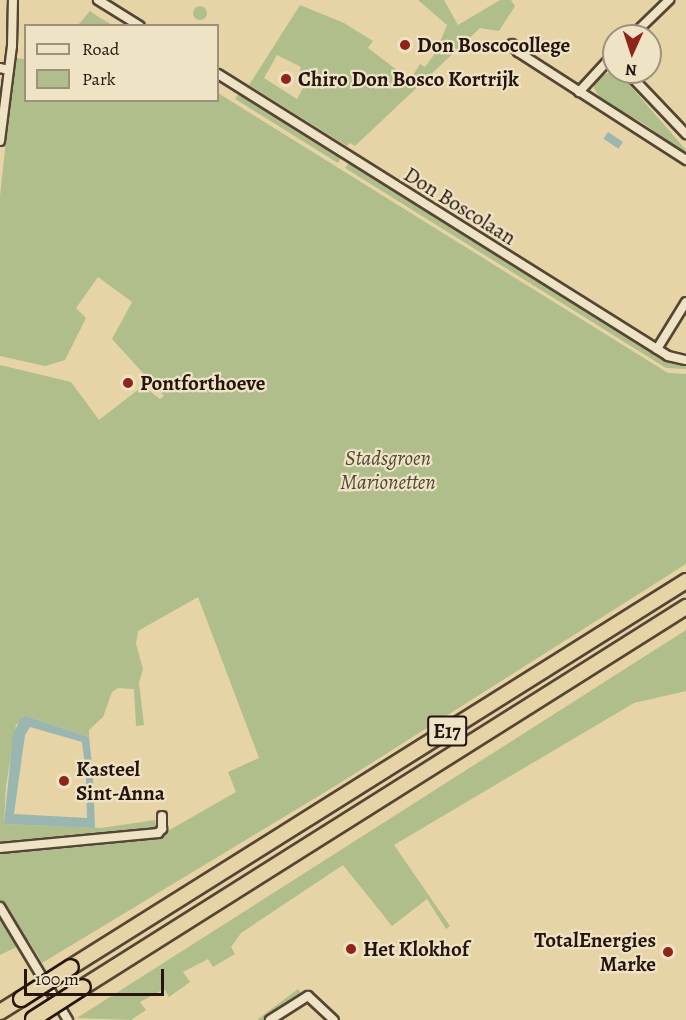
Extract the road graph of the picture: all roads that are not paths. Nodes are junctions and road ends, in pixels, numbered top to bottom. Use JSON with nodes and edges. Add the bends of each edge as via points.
{"nodes":[{"id":1,"x":13,"y":0,"type":"edge"},
{"id":2,"x":98,"y":0,"type":"edge"},
{"id":3,"x":669,"y":0,"type":"edge"},
{"id":4,"x":137,"y":24,"type":"edge"},
{"id":5,"x":644,"y":24,"type":"edge"},
{"id":6,"x":512,"y":44,"type":"dead end"},
{"id":7,"x":0,"y":68,"type":"edge"},
{"id":8,"x":602,"y":68,"type":"edge"},
{"id":9,"x":9,"y":70,"type":"junction"},
{"id":10,"x":219,"y":75,"type":"edge"},
{"id":11,"x":638,"y":84,"type":"edge"},
{"id":12,"x":579,"y":92,"type":"junction"},
{"id":13,"x":686,"y":134,"type":"edge"},
{"id":14,"x":0,"y":141,"type":"edge"},
{"id":15,"x":686,"y":160,"type":"edge"},
{"id":16,"x":686,"y":302,"type":"edge"},
{"id":17,"x":657,"y":349,"type":"junction"},
{"id":18,"x":686,"y":360,"type":"edge"},
{"id":19,"x":686,"y":581,"type":"edge"},
{"id":20,"x":686,"y":607,"type":"edge"},
{"id":21,"x":162,"y":816,"type":"dead end"},
{"id":22,"x":0,"y":848,"type":"edge"},
{"id":23,"x":0,"y":907,"type":"edge"},
{"id":24,"x":0,"y":1012,"type":"edge"},
{"id":25,"x":32,"y":1019,"type":"edge"},
{"id":26,"x":68,"y":1020,"type":"edge"},
{"id":27,"x":270,"y":1020,"type":"edge"},
{"id":28,"x":334,"y":1020,"type":"edge"}],
"edges":[{"from":1,"to":9,"type":"street"},
{"from":2,"to":4,"type":"street"},
{"from":3,"to":5,"type":"street"},
{"from":6,"to":12,"type":"street"},
{"from":7,"to":9,"type":"street"},
{"from":8,"to":12,"type":"street"},
{"from":9,"to":14,"type":"street"},
{"from":10,"to":17,"type":"street","name":"Don Boscolaan"},
{"from":11,"to":13,"type":"street"},
{"from":12,"to":15,"type":"street"},
{"from":16,"to":17,"type":"street"},
{"from":17,"to":18,"type":"street","name":"Don Boscolaan","via":[[676,360]]},
{"from":19,"to":24,"type":"highway","number":"E17","bridge":true},
{"from":20,"to":25,"type":"highway","number":"E17","bridge":true},
{"from":21,"to":22,"type":"street","via":[[158,833]]},
{"from":23,"to":26,"type":"street"},
{"from":27,"to":28,"type":"street","via":[[308,996]]}]}
